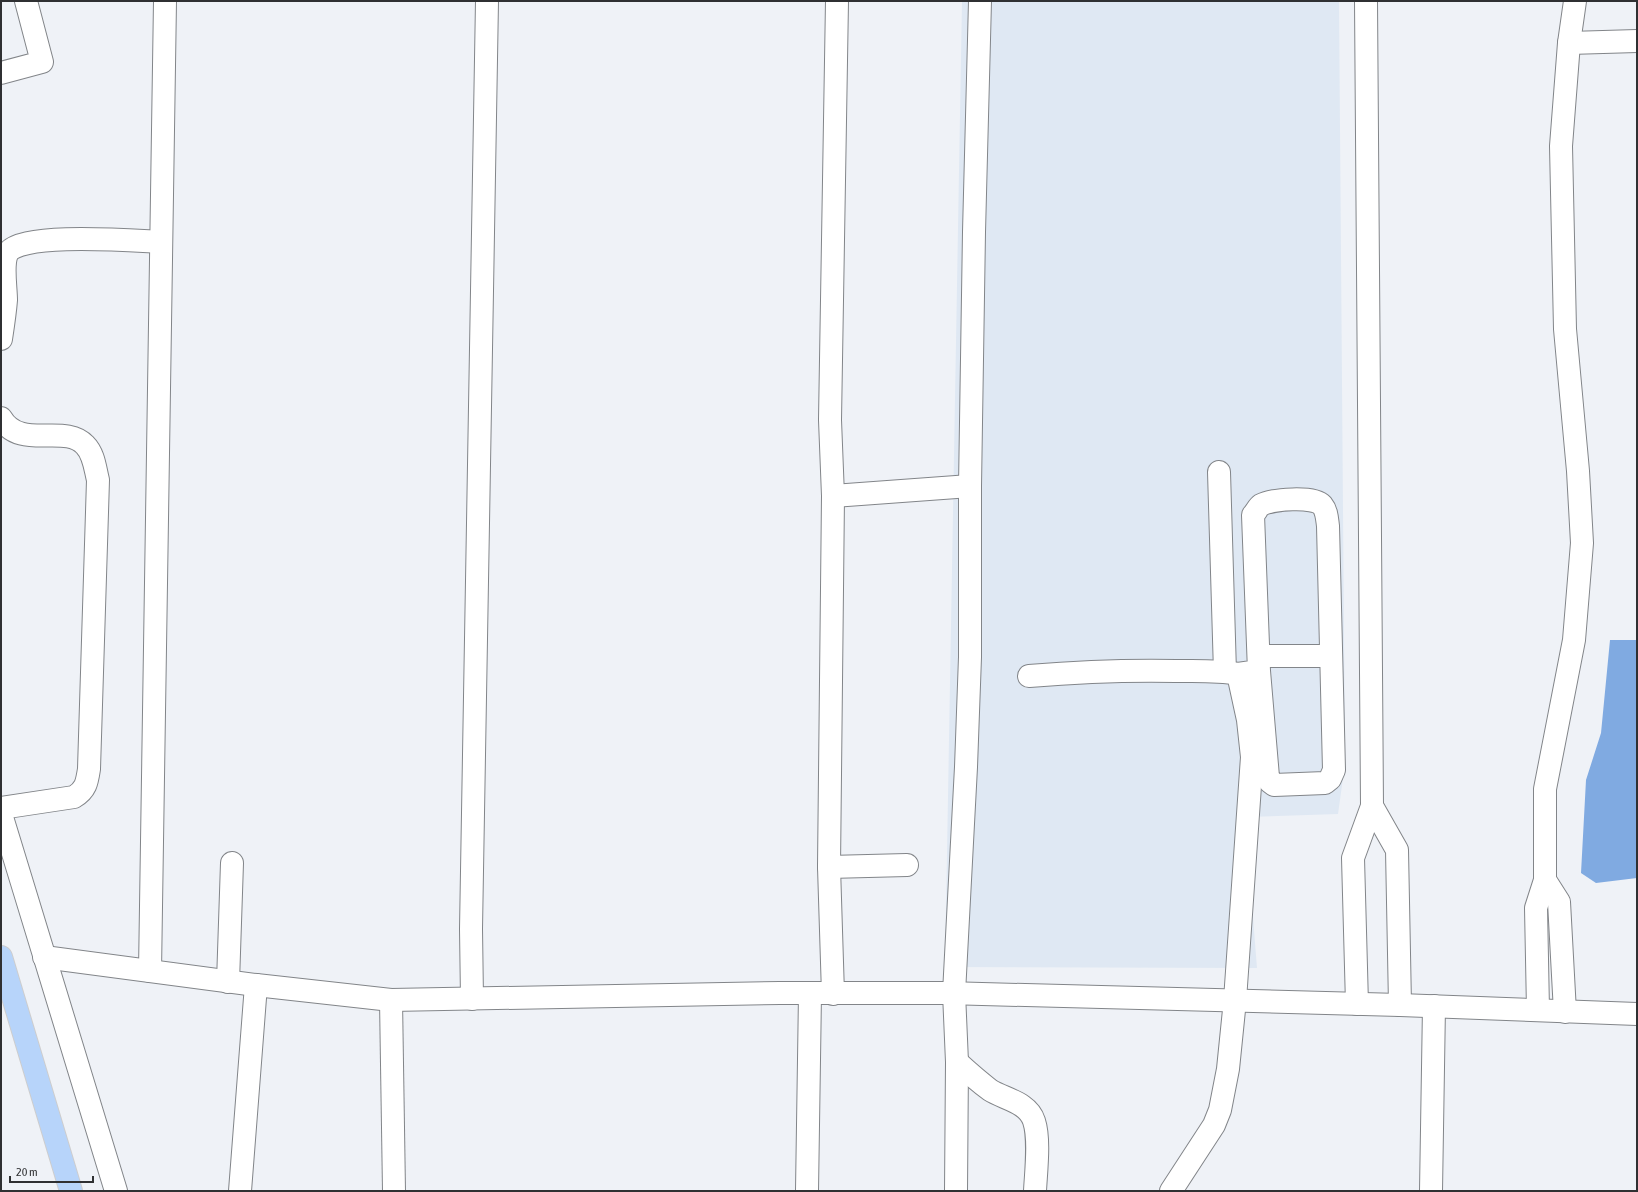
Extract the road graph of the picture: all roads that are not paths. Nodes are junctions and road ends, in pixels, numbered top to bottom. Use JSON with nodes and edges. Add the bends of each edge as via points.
{"nodes":[{"id":1,"x":26,"y":1,"type":"edge"},
{"id":2,"x":165,"y":1,"type":"edge"},
{"id":3,"x":487,"y":1,"type":"edge"},
{"id":4,"x":836,"y":1,"type":"edge"},
{"id":5,"x":980,"y":1,"type":"edge"},
{"id":6,"x":1366,"y":1,"type":"edge"},
{"id":7,"x":1575,"y":1,"type":"edge"},
{"id":8,"x":1637,"y":41,"type":"edge"},
{"id":9,"x":1569,"y":43,"type":"junction"},
{"id":10,"x":1,"y":73,"type":"edge"},
{"id":11,"x":161,"y":242,"type":"junction"},
{"id":12,"x":1,"y":339,"type":"edge"},
{"id":13,"x":1,"y":418,"type":"edge"},
{"id":14,"x":1219,"y":472,"type":"dead end"},
{"id":15,"x":970,"y":486,"type":"junction"},
{"id":16,"x":833,"y":496,"type":"junction"},
{"id":17,"x":1331,"y":656,"type":"junction"},
{"id":18,"x":1259,"y":663,"type":"junction"},
{"id":19,"x":1232,"y":673,"type":"junction"},
{"id":20,"x":1029,"y":676,"type":"dead end"},
{"id":21,"x":1372,"y":806,"type":"junction"},
{"id":22,"x":1,"y":808,"type":"edge"},
{"id":23,"x":1,"y":814,"type":"edge"},
{"id":24,"x":232,"y":863,"type":"dead end"},
{"id":25,"x":907,"y":865,"type":"dead end"},
{"id":26,"x":828,"y":867,"type":"junction"},
{"id":27,"x":1545,"y":880,"type":"junction"},
{"id":28,"x":1,"y":957,"type":"edge"},
{"id":29,"x":44,"y":957,"type":"junction"},
{"id":30,"x":150,"y":971,"type":"junction"},
{"id":31,"x":228,"y":982,"type":"junction"},
{"id":32,"x":256,"y":985,"type":"junction"},
{"id":33,"x":954,"y":993,"type":"junction"},
{"id":34,"x":810,"y":994,"type":"junction"},
{"id":35,"x":833,"y":994,"type":"junction"},
{"id":36,"x":472,"y":999,"type":"junction"},
{"id":37,"x":391,"y":1000,"type":"junction"},
{"id":38,"x":1235,"y":1000,"type":"junction"},
{"id":39,"x":1357,"y":1004,"type":"junction"},
{"id":40,"x":1400,"y":1005,"type":"junction"},
{"id":41,"x":1434,"y":1006,"type":"junction"},
{"id":42,"x":1538,"y":1010,"type":"junction"},
{"id":43,"x":1565,"y":1012,"type":"junction"},
{"id":44,"x":1637,"y":1014,"type":"edge"},
{"id":45,"x":957,"y":1062,"type":"junction"},
{"id":46,"x":71,"y":1191,"type":"edge"},
{"id":47,"x":116,"y":1191,"type":"edge"},
{"id":48,"x":240,"y":1191,"type":"edge"},
{"id":49,"x":394,"y":1191,"type":"edge"},
{"id":50,"x":807,"y":1191,"type":"edge"},
{"id":51,"x":956,"y":1191,"type":"edge"},
{"id":52,"x":1035,"y":1191,"type":"edge"},
{"id":53,"x":1171,"y":1191,"type":"edge"},
{"id":54,"x":1431,"y":1191,"type":"edge"}],
"edges":[{"from":1,"to":10,"type":"street","via":[[42,62]]},
{"from":2,"to":11,"type":"street"},
{"from":3,"to":36,"type":"street","via":[[471,921]]},
{"from":4,"to":16,"type":"street","via":[[830,420]]},
{"from":5,"to":15,"type":"street"},
{"from":6,"to":21,"type":"street"},
{"from":7,"to":9,"type":"street"},
{"from":8,"to":9,"type":"street"},
{"from":9,"to":27,"type":"street","via":[[1561,146],[1565,329],[1582,543],[1574,640],[1545,789]]},
{"from":11,"to":12,"type":"street","via":[[63,239],[17,245],[7,253],[6,300]]},
{"from":11,"to":30,"type":"street"},
{"from":13,"to":22,"type":"street","via":[[12,431],[28,435],[71,437],[85,444],[92,456],[98,480],[89,769],[86,787],[74,798]]},
{"from":14,"to":19,"type":"street"},
{"from":15,"to":16,"type":"street"},
{"from":15,"to":33,"type":"street","via":[[970,665]]},
{"from":16,"to":26,"type":"street"},
{"from":17,"to":18,"type":"street"},
{"from":17,"to":18,"type":"street","via":[[1334,770],[1325,783],[1274,785],[1270,782]]},
{"from":17,"to":18,"type":"street","via":[[1326,511],[1321,504],[1312,500],[1272,501],[1260,506],[1253,515]]},
{"from":18,"to":19,"type":"street"},
{"from":19,"to":20,"type":"street","via":[[1086,672]]},
{"from":19,"to":38,"type":"street","via":[[1248,720],[1252,758]]},
{"from":21,"to":39,"type":"street","via":[[1353,858]]},
{"from":21,"to":40,"type":"street","via":[[1397,850]]},
{"from":23,"to":29,"type":"street"},
{"from":24,"to":31,"type":"street"},
{"from":25,"to":26,"type":"street"},
{"from":26,"to":35,"type":"street"},
{"from":27,"to":42,"type":"street","via":[[1536,908]]},
{"from":27,"to":43,"type":"street","via":[[1559,902]]},
{"from":28,"to":46,"type":"main road"},
{"from":29,"to":30,"type":"street"},
{"from":29,"to":47,"type":"street"},
{"from":30,"to":31,"type":"street"},
{"from":31,"to":32,"type":"street"},
{"from":32,"to":37,"type":"street"},
{"from":32,"to":48,"type":"street"},
{"from":33,"to":35,"type":"street"},
{"from":33,"to":38,"type":"street"},
{"from":33,"to":45,"type":"street"},
{"from":34,"to":35,"type":"street"},
{"from":34,"to":36,"type":"street"},
{"from":34,"to":50,"type":"street"},
{"from":36,"to":37,"type":"street"},
{"from":37,"to":49,"type":"street"},
{"from":38,"to":39,"type":"street"},
{"from":38,"to":53,"type":"street","via":[[1228,1069],[1220,1110],[1214,1125]]},
{"from":39,"to":40,"type":"street"},
{"from":40,"to":41,"type":"street"},
{"from":41,"to":42,"type":"street"},
{"from":41,"to":54,"type":"street"},
{"from":42,"to":43,"type":"street"},
{"from":43,"to":44,"type":"street"},
{"from":45,"to":51,"type":"street"},
{"from":45,"to":52,"type":"street","via":[[991,1090],[1017,1102],[1034,1119],[1037,1145]]}]}
